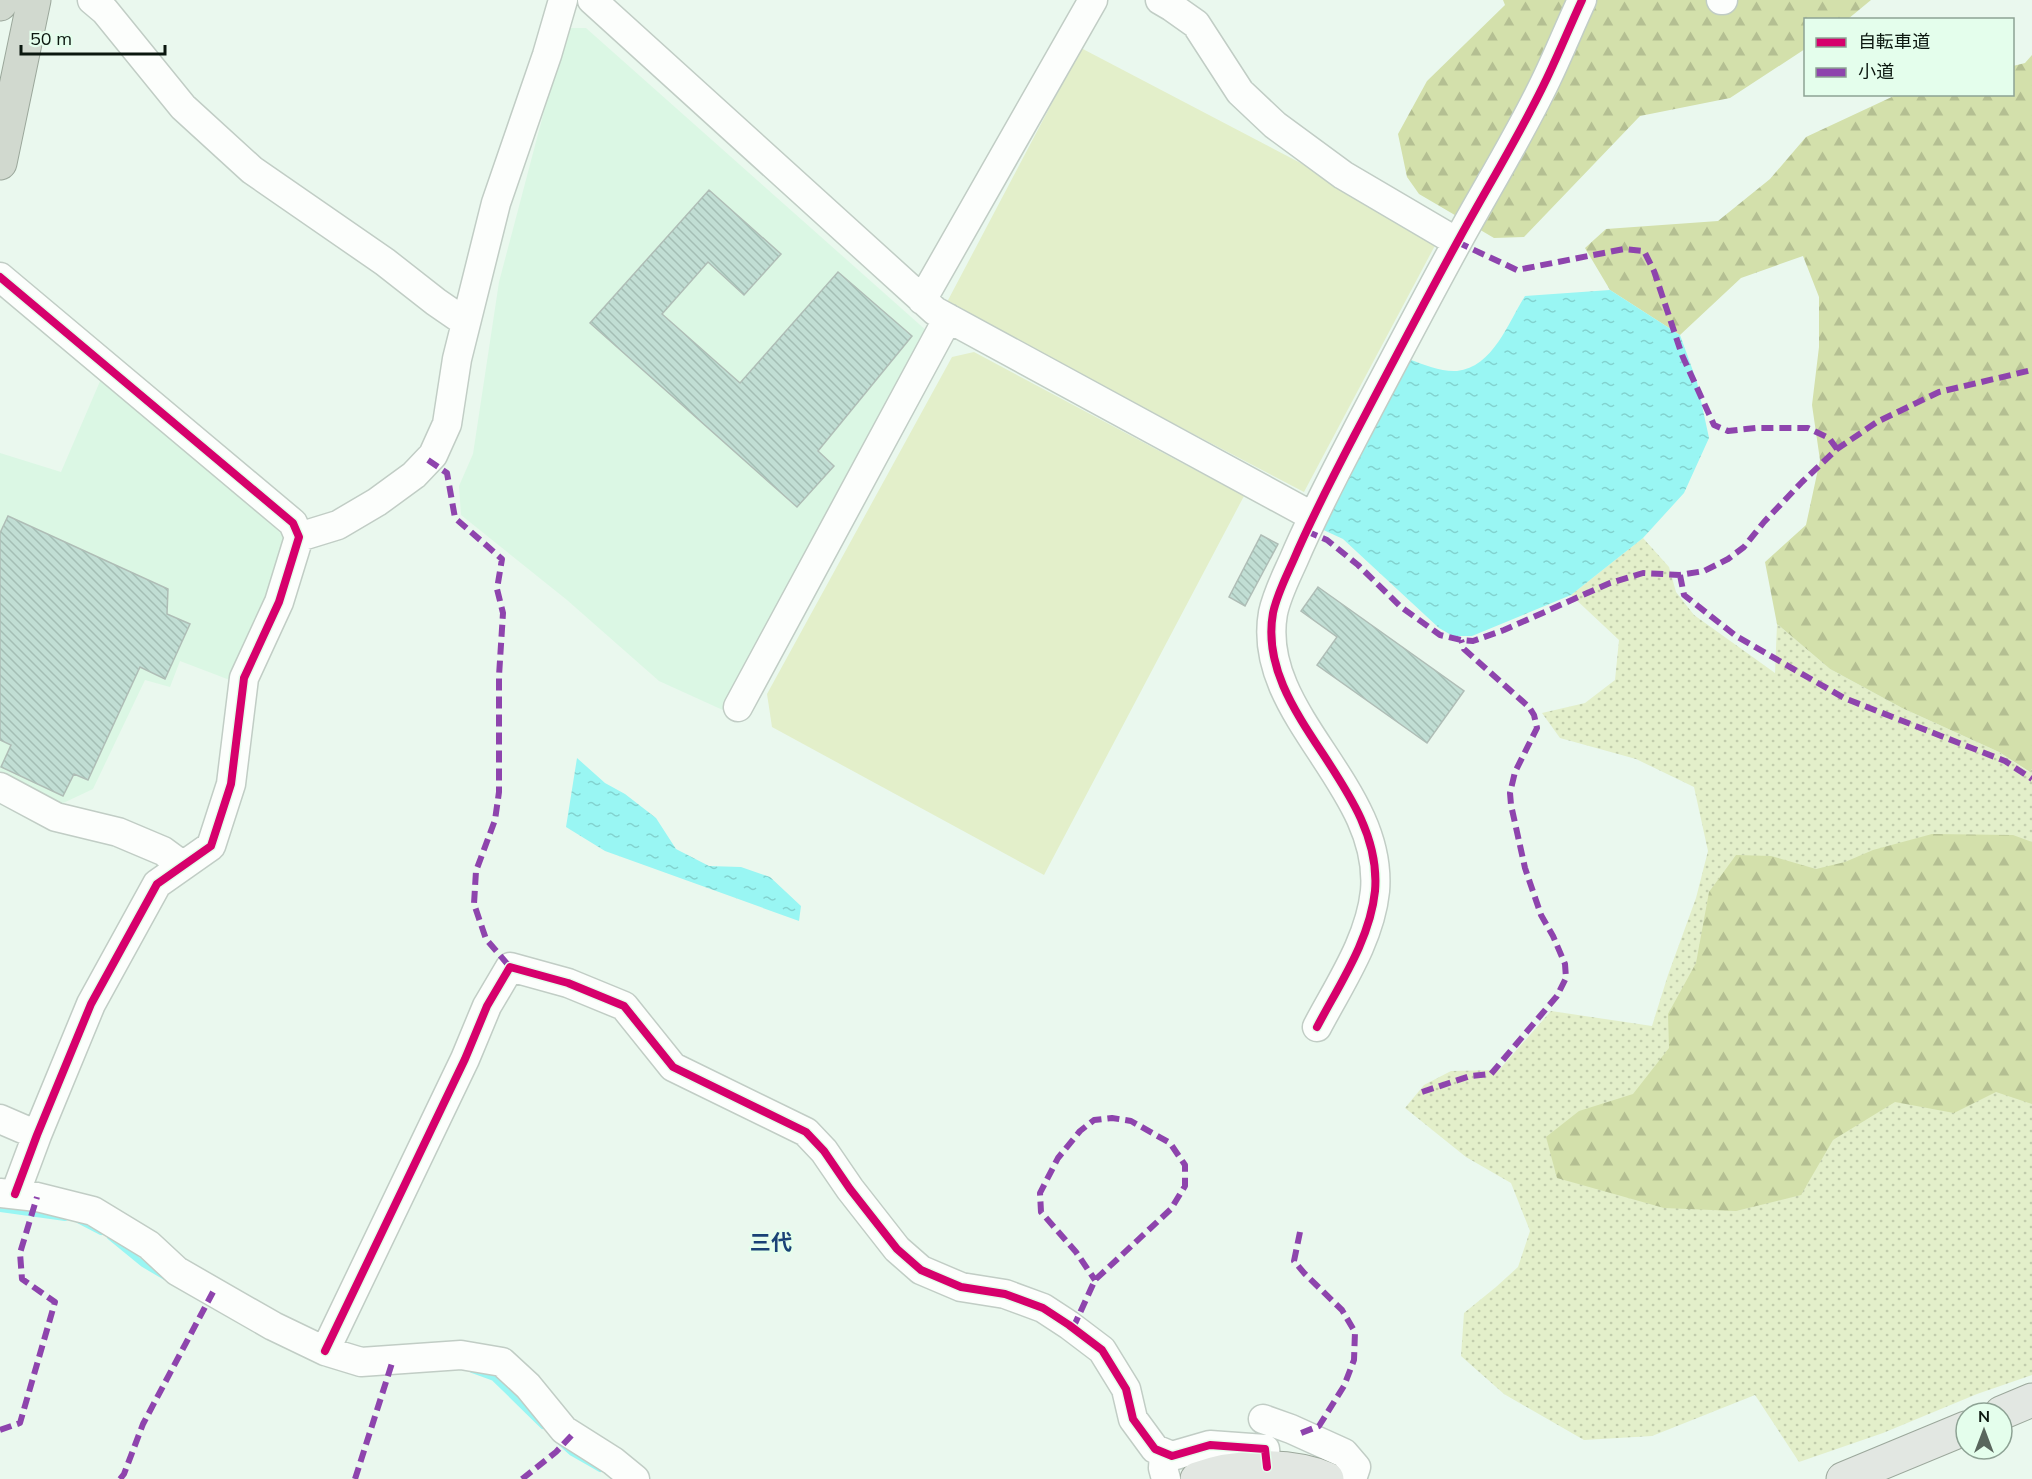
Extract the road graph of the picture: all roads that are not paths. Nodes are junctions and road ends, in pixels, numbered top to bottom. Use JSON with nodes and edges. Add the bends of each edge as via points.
{"nodes":[{"id":1,"x":34,"y":0,"type":"edge"},
{"id":2,"x":92,"y":0,"type":"edge"},
{"id":3,"x":563,"y":0,"type":"edge"},
{"id":4,"x":592,"y":0,"type":"edge"},
{"id":5,"x":1093,"y":0,"type":"edge"},
{"id":6,"x":1160,"y":0,"type":"edge"},
{"id":7,"x":1582,"y":0,"type":"edge"},
{"id":8,"x":0,"y":163,"type":"edge"},
{"id":9,"x":1457,"y":242,"type":"junction"},
{"id":10,"x":3,"y":287,"type":"edge"},
{"id":11,"x":922,"y":300,"type":"junction"},
{"id":12,"x":948,"y":318,"type":"junction"},
{"id":13,"x":465,"y":322,"type":"junction"},
{"id":14,"x":1312,"y":516,"type":"junction"},
{"id":15,"x":299,"y":537,"type":"junction"},
{"id":16,"x":738,"y":707,"type":"dead end"},
{"id":17,"x":0,"y":787,"type":"edge"},
{"id":18,"x":182,"y":865,"type":"junction"},
{"id":19,"x":1317,"y":1027,"type":"dead end"},
{"id":20,"x":0,"y":1119,"type":"edge"},
{"id":21,"x":37,"y":1135,"type":"junction"},
{"id":22,"x":8,"y":1193,"type":"edge"},
{"id":23,"x":326,"y":1351,"type":"junction"},
{"id":24,"x":2032,"y":1400,"type":"edge"},
{"id":25,"x":2014,"y":1408,"type":"edge"},
{"id":26,"x":1263,"y":1419,"type":"dead end"},
{"id":27,"x":1301,"y":1433,"type":"junction"},
{"id":28,"x":1954,"y":1433,"type":"edge"},
{"id":29,"x":1266,"y":1458,"type":"junction"},
{"id":30,"x":1165,"y":1466,"type":"edge"},
{"id":31,"x":635,"y":1479,"type":"edge"},
{"id":32,"x":1197,"y":1479,"type":"edge"},
{"id":33,"x":1327,"y":1479,"type":"edge"},
{"id":34,"x":1352,"y":1479,"type":"edge"},
{"id":35,"x":1843,"y":1479,"type":"edge"}],
"edges":[{"from":1,"to":8,"type":"highway"},
{"from":2,"to":13,"type":"street","via":[[183,107],[252,170]]},
{"from":3,"to":13,"type":"street","via":[[496,203]]},
{"from":4,"to":11,"type":"street"},
{"from":5,"to":11,"type":"street"},
{"from":6,"to":9,"type":"street","via":[[1196,24],[1240,92],[1275,125],[1343,175]]},
{"from":7,"to":9,"type":"street","via":[[1546,80]]},
{"from":9,"to":14,"type":"street"},
{"from":10,"to":15,"type":"street","via":[[293,523]]},
{"from":11,"to":12,"type":"street"},
{"from":12,"to":14,"type":"street"},
{"from":12,"to":16,"type":"street"},
{"from":13,"to":15,"type":"street","via":[[447,424],[433,455],[414,476],[377,502],[338,525]]},
{"from":14,"to":19,"type":"street","via":[[1273,615],[1274,661],[1284,690],[1357,809],[1374,861],[1375,891],[1358,949]]},
{"from":15,"to":18,"type":"street","via":[[279,602],[244,678],[231,784],[211,846]]},
{"from":17,"to":18,"type":"street","via":[[57,817],[118,832],[154,847]]},
{"from":18,"to":21,"type":"street","via":[[156,885],[96,994]]},
{"from":20,"to":21,"type":"street"},
{"from":21,"to":22,"type":"street"},
{"from":22,"to":23,"type":"street","via":[[93,1211],[149,1245],[177,1271],[273,1326]]},
{"from":23,"to":30,"type":"street","via":[[487,1006],[510,967],[624,1006],[673,1067],[806,1132],[897,1249],[921,1270],[961,1287],[1005,1294],[1043,1308],[1102,1350],[1126,1389],[1133,1419]]},
{"from":23,"to":31,"type":"street","via":[[361,1362],[461,1355],[502,1362],[528,1386],[564,1430]]},
{"from":24,"to":25,"type":"main road"},
{"from":26,"to":27,"type":"street"},
{"from":27,"to":29,"type":"street"},
{"from":27,"to":34,"type":"street","via":[[1344,1453],[1356,1467]]},
{"from":28,"to":35,"type":"main road"},
{"from":29,"to":30,"type":"street","via":[[1210,1445],[1172,1456]]},
{"from":29,"to":32,"type":"main road"},
{"from":29,"to":33,"type":"main road"}]}
